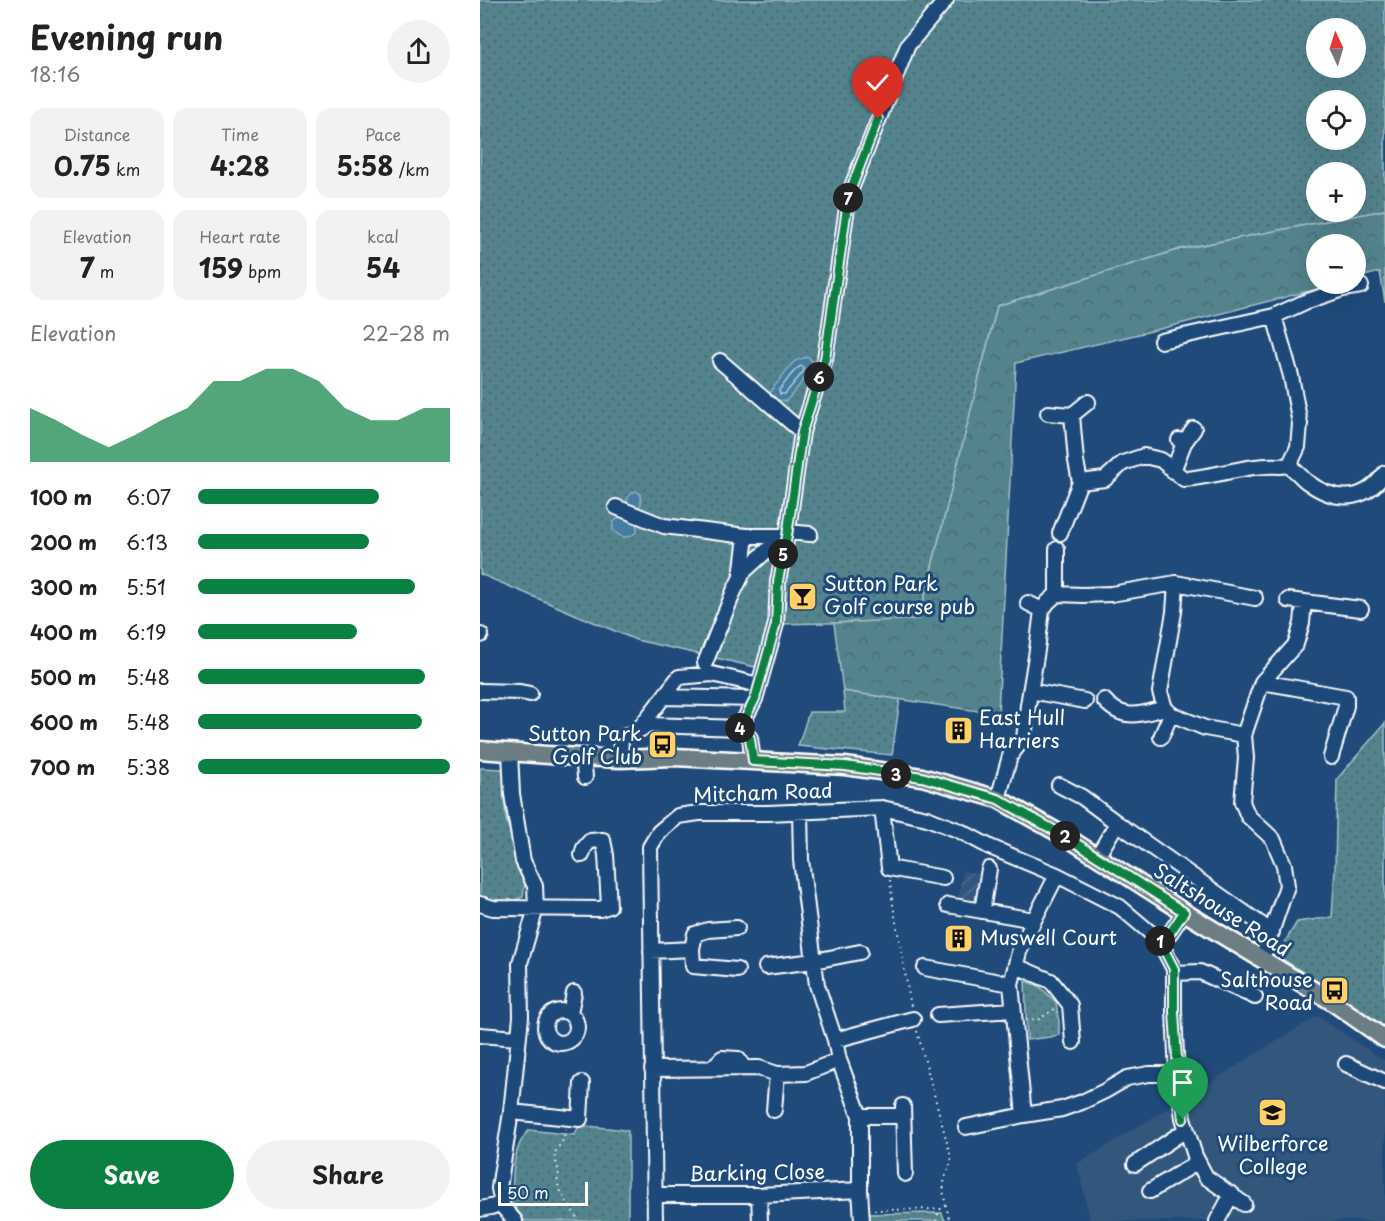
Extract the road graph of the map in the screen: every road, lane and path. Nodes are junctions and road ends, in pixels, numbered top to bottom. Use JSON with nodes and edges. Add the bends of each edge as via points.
{"nodes":[{"id":1,"x":946,"y":0,"type":"edge"},
{"id":2,"x":1328,"y":294,"type":"edge"},
{"id":3,"x":1274,"y":316,"type":"junction"},
{"id":4,"x":1161,"y":341,"type":"dead end"},
{"id":5,"x":720,"y":361,"type":"dead end"},
{"id":6,"x":1091,"y":399,"type":"dead end"},
{"id":7,"x":1048,"y":413,"type":"dead end"},
{"id":8,"x":1072,"y":415,"type":"junction"},
{"id":9,"x":1194,"y":429,"type":"dead end"},
{"id":10,"x":802,"y":432,"type":"junction"},
{"id":11,"x":1289,"y":466,"type":"junction"},
{"id":12,"x":1173,"y":471,"type":"junction"},
{"id":13,"x":1385,"y":473,"type":"edge"},
{"id":14,"x":1080,"y":482,"type":"junction"},
{"id":15,"x":616,"y":507,"type":"dead end"},
{"id":16,"x":1060,"y":533,"type":"dead end"},
{"id":17,"x":786,"y":534,"type":"junction"},
{"id":18,"x":810,"y":534,"type":"dead end"},
{"id":19,"x":746,"y":536,"type":"junction"},
{"id":20,"x":1057,"y":549,"type":"dead end"},
{"id":21,"x":741,"y":574,"type":"junction"},
{"id":22,"x":1176,"y":583,"type":"junction"},
{"id":23,"x":1057,"y":594,"type":"junction"},
{"id":24,"x":1255,"y":598,"type":"dead end"},
{"id":25,"x":1288,"y":600,"type":"dead end"},
{"id":26,"x":1304,"y":602,"type":"junction"},
{"id":27,"x":1028,"y":603,"type":"dead end"},
{"id":28,"x":1361,"y":609,"type":"dead end"},
{"id":29,"x":1042,"y":610,"type":"junction"},
{"id":30,"x":705,"y":663,"type":"dead end"},
{"id":31,"x":1262,"y":682,"type":"junction"},
{"id":32,"x":759,"y":686,"type":"junction"},
{"id":33,"x":523,"y":689,"type":"dead end"},
{"id":34,"x":480,"y":691,"type":"edge"},
{"id":35,"x":1030,"y":691,"type":"junction"},
{"id":36,"x":664,"y":697,"type":"junction"},
{"id":37,"x":755,"y":699,"type":"junction"},
{"id":38,"x":1104,"y":700,"type":"dead end"},
{"id":39,"x":1085,"y":701,"type":"dead end"},
{"id":40,"x":1168,"y":711,"type":"junction"},
{"id":41,"x":740,"y":728,"type":"junction"},
{"id":42,"x":637,"y":731,"type":"junction"},
{"id":43,"x":1244,"y":735,"type":"junction"},
{"id":44,"x":1161,"y":737,"type":"dead end"},
{"id":45,"x":480,"y":750,"type":"edge"},
{"id":46,"x":510,"y":752,"type":"junction"},
{"id":47,"x":583,"y":757,"type":"junction"},
{"id":48,"x":1331,"y":757,"type":"dead end"},
{"id":49,"x":620,"y":759,"type":"junction"},
{"id":50,"x":753,"y":761,"type":"junction"},
{"id":51,"x":585,"y":777,"type":"dead end"},
{"id":52,"x":1059,"y":785,"type":"dead end"},
{"id":53,"x":998,"y":799,"type":"junction"},
{"id":54,"x":882,"y":808,"type":"junction"},
{"id":55,"x":800,"y":811,"type":"junction"},
{"id":56,"x":1117,"y":823,"type":"junction"},
{"id":57,"x":582,"y":855,"type":"dead end"},
{"id":58,"x":1097,"y":857,"type":"junction"},
{"id":59,"x":889,"y":868,"type":"junction"},
{"id":60,"x":989,"y":869,"type":"dead end"},
{"id":61,"x":1057,"y":875,"type":"junction"},
{"id":62,"x":943,"y":878,"type":"dead end"},
{"id":63,"x":480,"y":904,"type":"edge"},
{"id":64,"x":948,"y":906,"type":"dead end"},
{"id":65,"x":536,"y":908,"type":"junction"},
{"id":66,"x":982,"y":911,"type":"junction"},
{"id":67,"x":1184,"y":912,"type":"junction"},
{"id":68,"x":1034,"y":920,"type":"junction"},
{"id":69,"x":737,"y":928,"type":"dead end"},
{"id":70,"x":1272,"y":932,"type":"junction"},
{"id":71,"x":1159,"y":940,"type":"junction"},
{"id":72,"x":692,"y":949,"type":"junction"},
{"id":73,"x":651,"y":951,"type":"junction"},
{"id":74,"x":860,"y":952,"type":"dead end"},
{"id":75,"x":1262,"y":960,"type":"junction"},
{"id":76,"x":814,"y":961,"type":"junction"},
{"id":77,"x":771,"y":963,"type":"dead end"},
{"id":78,"x":1016,"y":966,"type":"junction"},
{"id":79,"x":926,"y":968,"type":"dead end"},
{"id":80,"x":737,"y":970,"type":"dead end"},
{"id":81,"x":1174,"y":973,"type":"junction"},
{"id":82,"x":1011,"y":984,"type":"junction"},
{"id":83,"x":574,"y":993,"type":"dead end"},
{"id":84,"x":1256,"y":997,"type":"dead end"},
{"id":85,"x":1066,"y":999,"type":"junction"},
{"id":86,"x":570,"y":1013,"type":"junction"},
{"id":87,"x":938,"y":1015,"type":"dead end"},
{"id":88,"x":1014,"y":1015,"type":"junction"},
{"id":89,"x":521,"y":1017,"type":"junction"},
{"id":90,"x":913,"y":1019,"type":"junction"},
{"id":91,"x":545,"y":1023,"type":"junction"},
{"id":92,"x":480,"y":1035,"type":"edge"},
{"id":93,"x":518,"y":1038,"type":"junction"},
{"id":94,"x":1385,"y":1039,"type":"edge"},
{"id":95,"x":835,"y":1040,"type":"junction"},
{"id":96,"x":1072,"y":1042,"type":"dead end"},
{"id":97,"x":839,"y":1060,"type":"junction"},
{"id":98,"x":1346,"y":1064,"type":"dead end"},
{"id":99,"x":652,"y":1069,"type":"junction"},
{"id":100,"x":777,"y":1074,"type":"junction"},
{"id":101,"x":1178,"y":1074,"type":"junction"},
{"id":102,"x":1384,"y":1079,"type":"edge"},
{"id":103,"x":582,"y":1083,"type":"dead end"},
{"id":104,"x":774,"y":1110,"type":"dead end"},
{"id":105,"x":511,"y":1112,"type":"junction"},
{"id":106,"x":1024,"y":1115,"type":"junction"},
{"id":107,"x":860,"y":1116,"type":"junction"},
{"id":108,"x":573,"y":1118,"type":"junction"},
{"id":109,"x":966,"y":1126,"type":"dead end"},
{"id":110,"x":1186,"y":1130,"type":"junction"},
{"id":111,"x":1198,"y":1162,"type":"junction"},
{"id":112,"x":1135,"y":1164,"type":"dead end"},
{"id":113,"x":905,"y":1174,"type":"dead end"},
{"id":114,"x":860,"y":1190,"type":"junction"},
{"id":115,"x":1150,"y":1191,"type":"dead end"},
{"id":116,"x":1232,"y":1194,"type":"junction"},
{"id":117,"x":654,"y":1195,"type":"junction"},
{"id":118,"x":759,"y":1195,"type":"junction"},
{"id":119,"x":502,"y":1203,"type":"junction"},
{"id":120,"x":1244,"y":1203,"type":"dead end"},
{"id":121,"x":480,"y":1209,"type":"edge"},
{"id":122,"x":940,"y":1209,"type":"junction"},
{"id":123,"x":947,"y":1209,"type":"junction"},
{"id":124,"x":862,"y":1216,"type":"edge"},
{"id":125,"x":515,"y":1221,"type":"edge"},
{"id":126,"x":579,"y":1221,"type":"edge"},
{"id":127,"x":655,"y":1221,"type":"edge"},
{"id":128,"x":760,"y":1221,"type":"edge"},
{"id":129,"x":936,"y":1221,"type":"edge"},
{"id":130,"x":950,"y":1221,"type":"edge"},
{"id":131,"x":1216,"y":1221,"type":"edge"}],
"edges":[{"from":1,"to":10,"type":"street","via":[[908,45],[849,194],[825,359]]},
{"from":2,"to":3,"type":"street"},
{"from":3,"to":4,"type":"street"},
{"from":3,"to":11,"type":"street","via":[[1291,376],[1299,424],[1298,447]]},
{"from":5,"to":10,"type":"street"},
{"from":6,"to":8,"type":"street"},
{"from":7,"to":8,"type":"street"},
{"from":8,"to":14,"type":"street"},
{"from":9,"to":12,"type":"street","via":[[1181,441]]},
{"from":10,"to":17,"type":"street"},
{"from":11,"to":12,"type":"street","via":[[1266,465],[1184,479]]},
{"from":11,"to":13,"type":"street","via":[[1320,491],[1342,498],[1367,491]]},
{"from":12,"to":14,"type":"street","via":[[1161,460],[1144,456],[1123,463],[1105,479]]},
{"from":14,"to":16,"type":"street"},
{"from":15,"to":19,"type":"street","via":[[664,526]]},
{"from":17,"to":18,"type":"street"},
{"from":17,"to":19,"type":"street"},
{"from":17,"to":21,"type":"street"},
{"from":17,"to":32,"type":"street","via":[[776,624]]},
{"from":19,"to":21,"type":"street"},
{"from":20,"to":23,"type":"street"},
{"from":21,"to":30,"type":"street"},
{"from":22,"to":23,"type":"street","via":[[1111,594]]},
{"from":22,"to":24,"type":"street"},
{"from":22,"to":40,"type":"street","via":[[1160,692]]},
{"from":23,"to":29,"type":"street"},
{"from":25,"to":26,"type":"street"},
{"from":26,"to":28,"type":"street"},
{"from":26,"to":31,"type":"street","via":[[1296,644]]},
{"from":27,"to":29,"type":"street"},
{"from":29,"to":35,"type":"street"},
{"from":31,"to":43,"type":"street"},
{"from":31,"to":48,"type":"street","via":[[1346,696]]},
{"from":32,"to":36,"type":"street","via":[[712,674],[679,678]]},
{"from":32,"to":37,"type":"street"},
{"from":33,"to":34,"type":"street"},
{"from":35,"to":39,"type":"street"},
{"from":35,"to":53,"type":"street","via":[[1024,738],[1010,756]]},
{"from":36,"to":37,"type":"street"},
{"from":36,"to":42,"type":"street"},
{"from":37,"to":41,"type":"street"},
{"from":38,"to":40,"type":"street","via":[[1112,710],[1132,716]]},
{"from":40,"to":43,"type":"street","via":[[1205,728]]},
{"from":40,"to":44,"type":"street"},
{"from":41,"to":42,"type":"street","via":[[650,725]]},
{"from":41,"to":50,"type":"street","via":[[750,738]]},
{"from":42,"to":49,"type":"street","via":[[621,738]]},
{"from":43,"to":70,"type":"street","via":[[1242,802],[1248,816],[1273,839],[1284,865],[1287,886]]},
{"from":45,"to":46,"type":"main road","name":"Saltshouse Road"},
{"from":46,"to":47,"type":"main road","name":"Saltshouse Road"},
{"from":46,"to":65,"type":"street","via":[[523,861],[535,886]]},
{"from":47,"to":49,"type":"main road","name":"Saltshouse Road"},
{"from":47,"to":51,"type":"street"},
{"from":49,"to":50,"type":"main road","name":"Saltshouse Road"},
{"from":50,"to":53,"type":"main road","name":"Saltshouse Road","via":[[845,766],[922,777]]},
{"from":52,"to":56,"type":"street","name":"Saltshouse Road"},
{"from":53,"to":58,"type":"main road","name":"Saltshouse Road"},
{"from":54,"to":55,"type":"street","name":"Mitcham Road"},
{"from":54,"to":59,"type":"street"},
{"from":54,"to":61,"type":"street","name":"Mitcham Road","via":[[927,818]]},
{"from":55,"to":73,"type":"street","name":"Mitcham Road","via":[[678,816],[659,832],[650,847]]},
{"from":55,"to":76,"type":"street","via":[[801,860]]},
{"from":56,"to":58,"type":"street"},
{"from":56,"to":70,"type":"street","name":"Saltshouse Road"},
{"from":57,"to":65,"type":"street","via":[[590,841],[603,840],[609,906]]},
{"from":58,"to":67,"type":"main road","name":"Saltshouse Road"},
{"from":59,"to":62,"type":"street"},
{"from":59,"to":90,"type":"path"},
{"from":60,"to":66,"type":"street"},
{"from":61,"to":68,"type":"street"},
{"from":61,"to":71,"type":"street","name":"Mitcham Road","via":[[1120,907]]},
{"from":63,"to":65,"type":"street","via":[[493,908]]},
{"from":64,"to":66,"type":"street"},
{"from":65,"to":89,"type":"street","via":[[520,963]]},
{"from":66,"to":68,"type":"street"},
{"from":67,"to":71,"type":"street","via":[[1170,933]]},
{"from":67,"to":75,"type":"main road","name":"Saltshouse Road"},
{"from":68,"to":78,"type":"street"},
{"from":69,"to":72,"type":"street","via":[[695,934]]},
{"from":70,"to":75,"type":"street"},
{"from":71,"to":81,"type":"street"},
{"from":72,"to":73,"type":"street"},
{"from":72,"to":80,"type":"street","via":[[693,966]]},
{"from":73,"to":99,"type":"street","name":"Mitcham Road"},
{"from":74,"to":76,"type":"street"},
{"from":75,"to":94,"type":"main road","name":"Saltshouse Road"},
{"from":76,"to":77,"type":"street"},
{"from":76,"to":95,"type":"street","via":[[817,985]]},
{"from":78,"to":82,"type":"street"},
{"from":78,"to":85,"type":"street","via":[[1051,981]]},
{"from":79,"to":82,"type":"street"},
{"from":81,"to":84,"type":"street","via":[[1200,972]]},
{"from":81,"to":101,"type":"street"},
{"from":82,"to":88,"type":"street"},
{"from":83,"to":86,"type":"street"},
{"from":85,"to":88,"type":"path","via":[[1039,1018]]},
{"from":85,"to":96,"type":"street","via":[[1070,1005]]},
{"from":86,"to":91,"type":"street","via":[[560,1010],[550,1014]]},
{"from":86,"to":91,"type":"street","via":[[576,1021],[576,1031],[570,1040],[560,1043],[550,1038]]},
{"from":87,"to":88,"type":"street"},
{"from":88,"to":106,"type":"street"},
{"from":89,"to":91,"type":"street"},
{"from":89,"to":93,"type":"street"},
{"from":90,"to":95,"type":"street"},
{"from":90,"to":123,"type":"path","via":[[952,1161],[944,1178]]},
{"from":92,"to":93,"type":"street"},
{"from":93,"to":105,"type":"street"},
{"from":95,"to":97,"type":"street"},
{"from":97,"to":100,"type":"street","via":[[806,1073]]},
{"from":97,"to":107,"type":"street"},
{"from":98,"to":102,"type":"street"},
{"from":99,"to":100,"type":"street","via":[[759,1068]]},
{"from":99,"to":117,"type":"street","name":"Mitcham Road"},
{"from":100,"to":104,"type":"street"},
{"from":101,"to":106,"type":"street","via":[[1127,1077],[1082,1102]]},
{"from":101,"to":110,"type":"street"},
{"from":103,"to":108,"type":"street"},
{"from":105,"to":108,"type":"street"},
{"from":105,"to":119,"type":"street","via":[[499,1188]]},
{"from":106,"to":109,"type":"street"},
{"from":107,"to":113,"type":"street","via":[[903,1111]]},
{"from":107,"to":114,"type":"street"},
{"from":108,"to":126,"type":"path","via":[[554,1154],[557,1182]]},
{"from":110,"to":111,"type":"street"},
{"from":110,"to":112,"type":"street"},
{"from":111,"to":115,"type":"street"},
{"from":111,"to":116,"type":"street","via":[[1206,1177]]},
{"from":114,"to":118,"type":"street","name":"Barking Close"},
{"from":114,"to":124,"type":"street"},
{"from":116,"to":120,"type":"street"},
{"from":116,"to":131,"type":"street"},
{"from":117,"to":118,"type":"street","name":"Barking Close"},
{"from":117,"to":127,"type":"street","name":"Mitcham Road"},
{"from":118,"to":128,"type":"street"},
{"from":119,"to":121,"type":"street"},
{"from":119,"to":125,"type":"street"},
{"from":122,"to":123,"type":"path"},
{"from":122,"to":124,"type":"path"},
{"from":122,"to":129,"type":"path"},
{"from":123,"to":130,"type":"path"}]}
